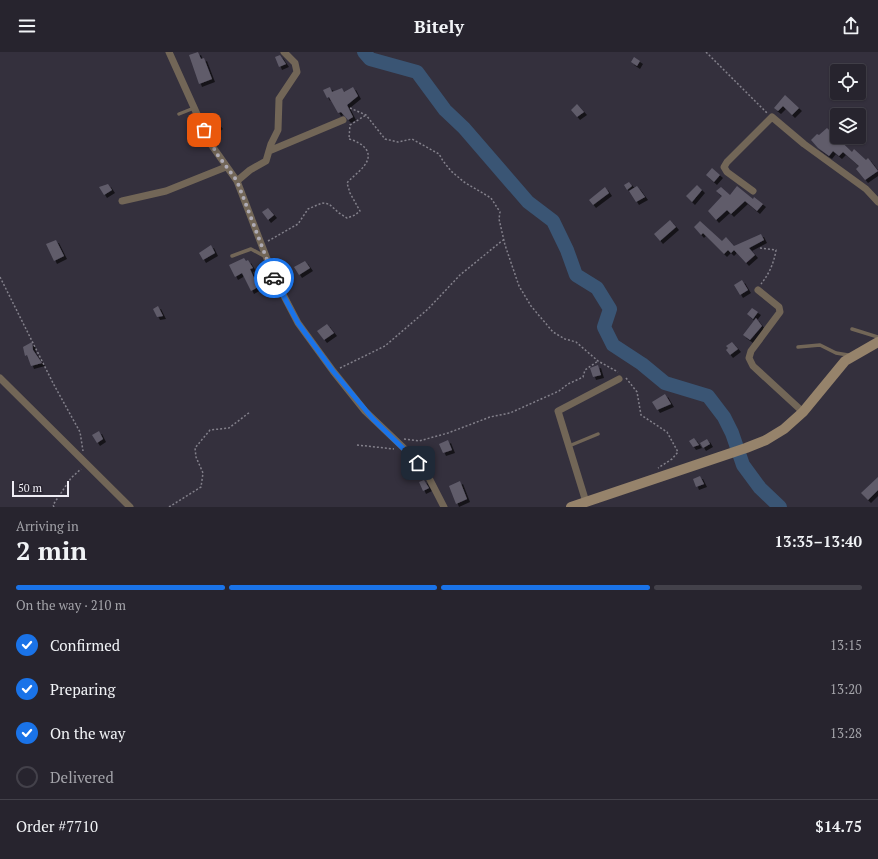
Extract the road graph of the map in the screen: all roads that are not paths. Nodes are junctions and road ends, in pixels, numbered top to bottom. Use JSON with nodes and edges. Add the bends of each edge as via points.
{"nodes":[{"id":1,"x":169,"y":52,"type":"edge"},
{"id":2,"x":284,"y":52,"type":"edge"},
{"id":3,"x":194,"y":108,"type":"junction"},
{"id":4,"x":178,"y":114,"type":"dead end"},
{"id":5,"x":343,"y":120,"type":"dead end"},
{"id":6,"x":269,"y":151,"type":"junction"},
{"id":7,"x":226,"y":167,"type":"junction"},
{"id":8,"x":237,"y":181,"type":"junction"},
{"id":9,"x":753,"y":191,"type":"dead end"},
{"id":10,"x":122,"y":202,"type":"dead end"},
{"id":11,"x":878,"y":202,"type":"edge"},
{"id":12,"x":232,"y":256,"type":"dead end"},
{"id":13,"x":266,"y":257,"type":"junction"},
{"id":14,"x":758,"y":290,"type":"road end"},
{"id":15,"x":852,"y":329,"type":"dead end"},
{"id":16,"x":878,"y":337,"type":"edge"},
{"id":17,"x":878,"y":342,"type":"edge"},
{"id":18,"x":798,"y":347,"type":"dead end"},
{"id":19,"x":851,"y":356,"type":"junction"},
{"id":20,"x":622,"y":377,"type":"road end"},
{"id":21,"x":0,"y":378,"type":"edge"},
{"id":22,"x":803,"y":412,"type":"junction"},
{"id":23,"x":598,"y":434,"type":"dead end"},
{"id":24,"x":568,"y":446,"type":"junction"},
{"id":25,"x":586,"y":502,"type":"junction"},
{"id":26,"x":130,"y":507,"type":"edge"},
{"id":27,"x":444,"y":507,"type":"edge"},
{"id":28,"x":571,"y":507,"type":"edge"}],
"edges":[{"from":1,"to":3,"type":"street"},
{"from":2,"to":6,"type":"street","via":[[295,63],[297,72],[279,99],[278,130]]},
{"from":3,"to":4,"type":"lane"},
{"from":3,"to":7,"type":"street","via":[[210,143]]},
{"from":5,"to":6,"type":"street"},
{"from":6,"to":8,"type":"street","via":[[265,162]]},
{"from":7,"to":8,"type":"street"},
{"from":7,"to":10,"type":"street","via":[[166,191]]},
{"from":8,"to":13,"type":"street"},
{"from":9,"to":11,"type":"street","via":[[724,167],[772,117],[866,189]]},
{"from":12,"to":13,"type":"lane","via":[[251,249]]},
{"from":13,"to":27,"type":"street","via":[[298,323],[369,415],[426,472]]},
{"from":14,"to":22,"type":"street","via":[[779,307],[780,312],[751,351],[749,358],[753,366]]},
{"from":15,"to":16,"type":"lane"},
{"from":17,"to":19,"type":"street"},
{"from":18,"to":19,"type":"lane","via":[[820,345],[836,354]]},
{"from":19,"to":22,"type":"street","via":[[839,366]]},
{"from":20,"to":24,"type":"street","via":[[558,411]]},
{"from":21,"to":26,"type":"street"},
{"from":22,"to":25,"type":"street","via":[[775,435],[746,448]]},
{"from":23,"to":24,"type":"lane"},
{"from":24,"to":25,"type":"street"},
{"from":25,"to":28,"type":"street"}]}
